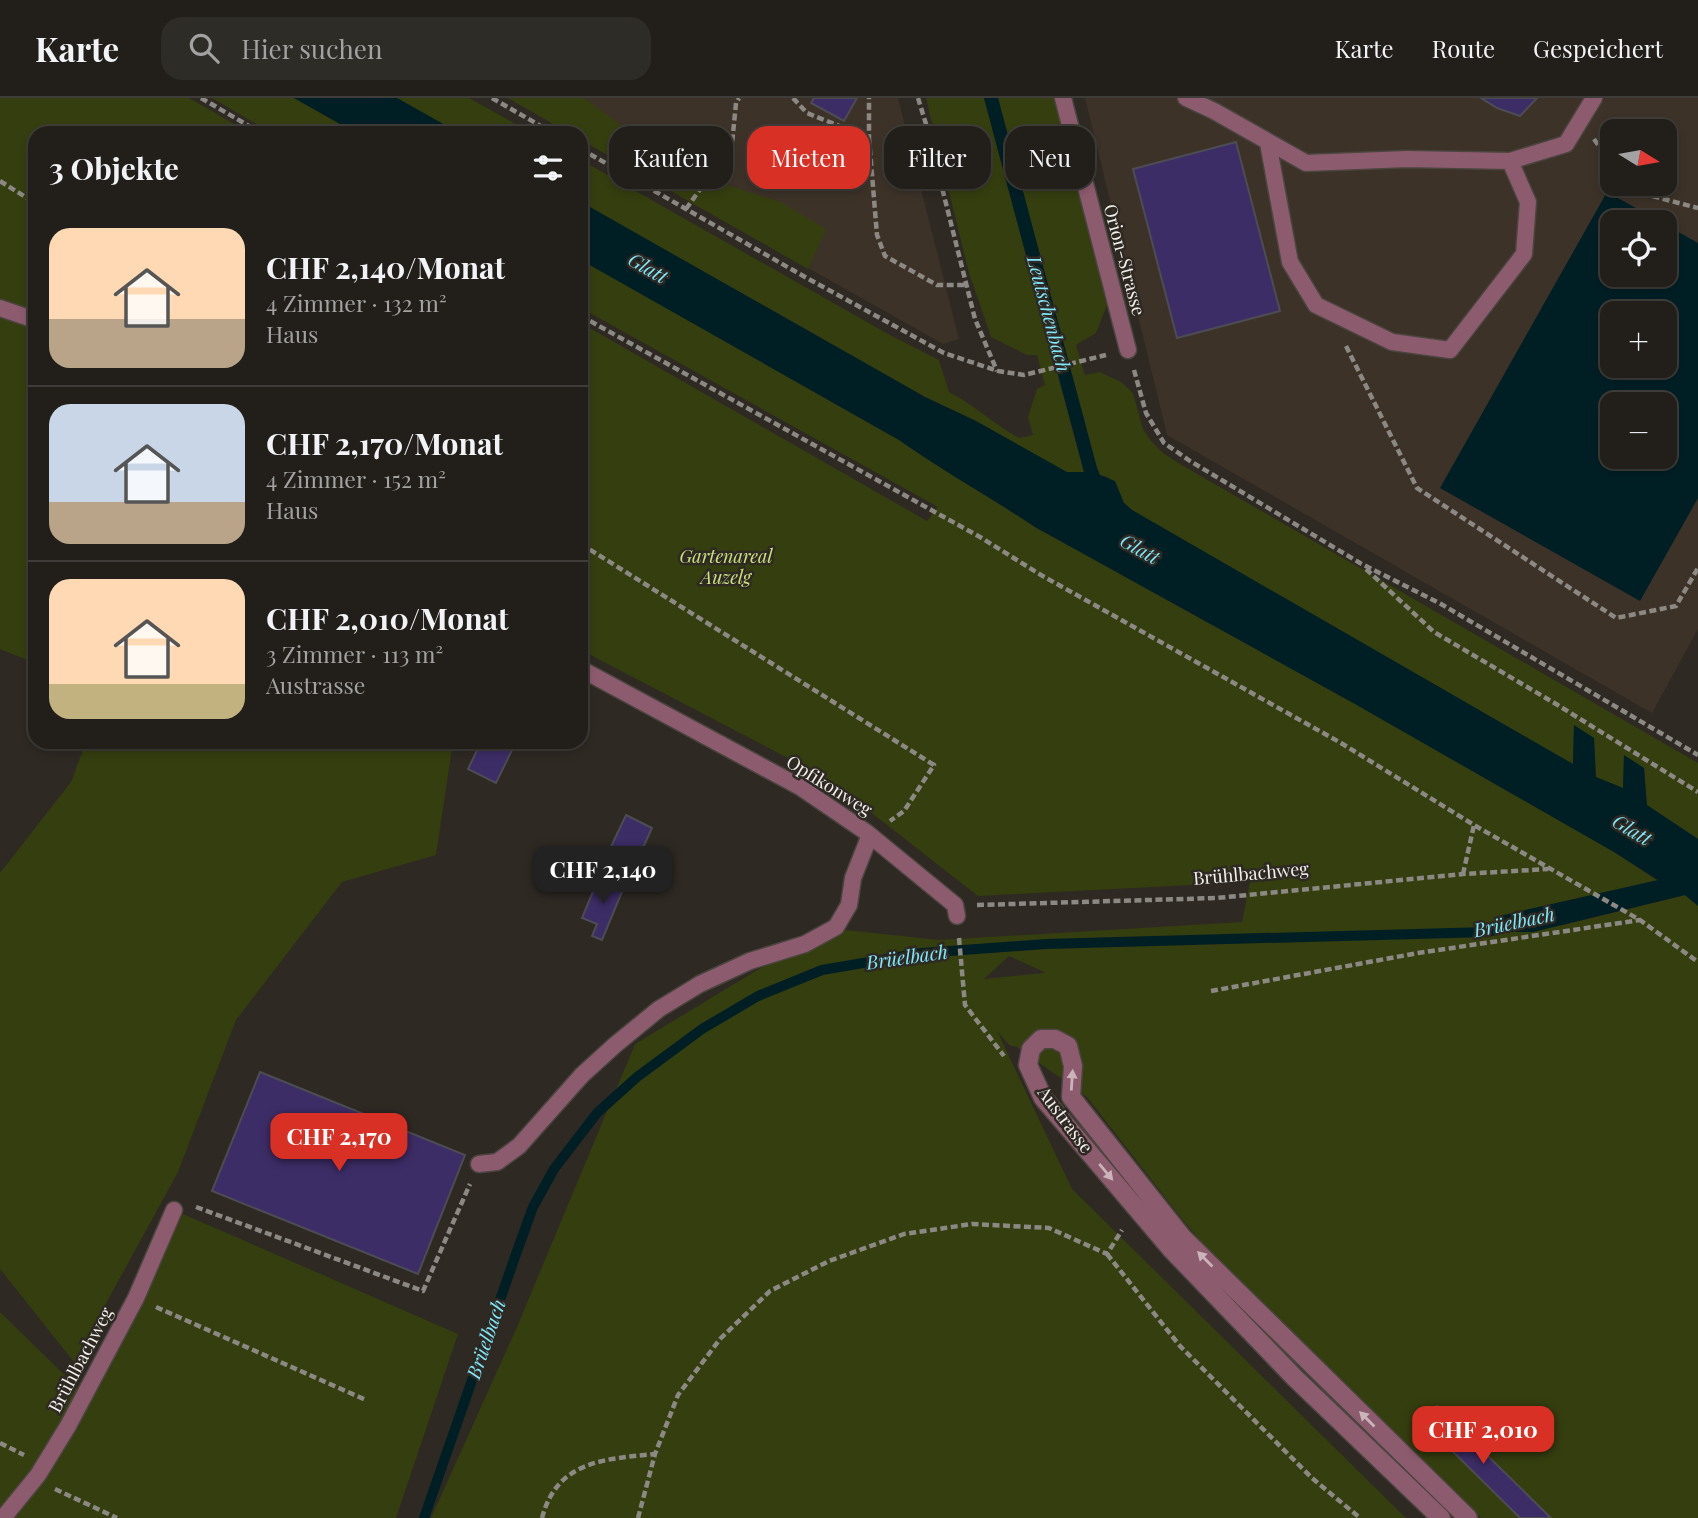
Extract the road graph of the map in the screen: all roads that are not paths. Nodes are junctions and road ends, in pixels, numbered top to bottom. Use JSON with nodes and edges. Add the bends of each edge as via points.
{"nodes":[{"id":1,"x":1063,"y":98,"type":"edge"},
{"id":2,"x":1186,"y":98,"type":"edge"},
{"id":3,"x":1594,"y":98,"type":"edge"},
{"id":4,"x":1268,"y":143,"type":"junction"},
{"id":5,"x":1510,"y":161,"type":"junction"},
{"id":6,"x":0,"y":308,"type":"edge"},
{"id":7,"x":28,"y":318,"type":"edge"},
{"id":8,"x":1128,"y":350,"type":"road end"},
{"id":9,"x":588,"y":674,"type":"edge"},
{"id":10,"x":870,"y":835,"type":"junction"},
{"id":11,"x":956,"y":911,"type":"road end"},
{"id":12,"x":479,"y":1164,"type":"road end"},
{"id":13,"x":174,"y":1210,"type":"road end"},
{"id":14,"x":3,"y":1518,"type":"edge"},
{"id":15,"x":1441,"y":1518,"type":"edge"},
{"id":16,"x":1468,"y":1518,"type":"edge"}],
"edges":[{"from":1,"to":8,"type":"lane","name":"Orion-Strasse"},
{"from":2,"to":4,"type":"lane"},
{"from":3,"to":5,"type":"lane","via":[[1566,144]]},
{"from":4,"to":5,"type":"lane","via":[[1306,163]]},
{"from":4,"to":5,"type":"lane","via":[[1290,262],[1316,305],[1392,342],[1450,350],[1524,254],[1528,202]]},
{"from":6,"to":7,"type":"lane"},
{"from":9,"to":10,"type":"lane","name":"Opfikonweg","via":[[800,787]]},
{"from":10,"to":11,"type":"lane","name":"Opfikonweg"},
{"from":10,"to":12,"type":"lane","via":[[853,877],[849,905],[836,927],[805,944],[750,961],[700,984],[659,1009],[582,1075],[519,1146],[497,1163]]},
{"from":13,"to":14,"type":"lane","name":"Brühlbachweg","via":[[136,1298],[68,1426],[38,1475]]},
{"from":16,"to":15,"type":"street","name":"Austrasse","one_way":true,"via":[[1183,1238],[1071,1097],[1073,1066],[1068,1046],[1055,1039],[1041,1039],[1031,1049],[1028,1065],[1043,1098],[1171,1249],[1295,1378]]}]}
